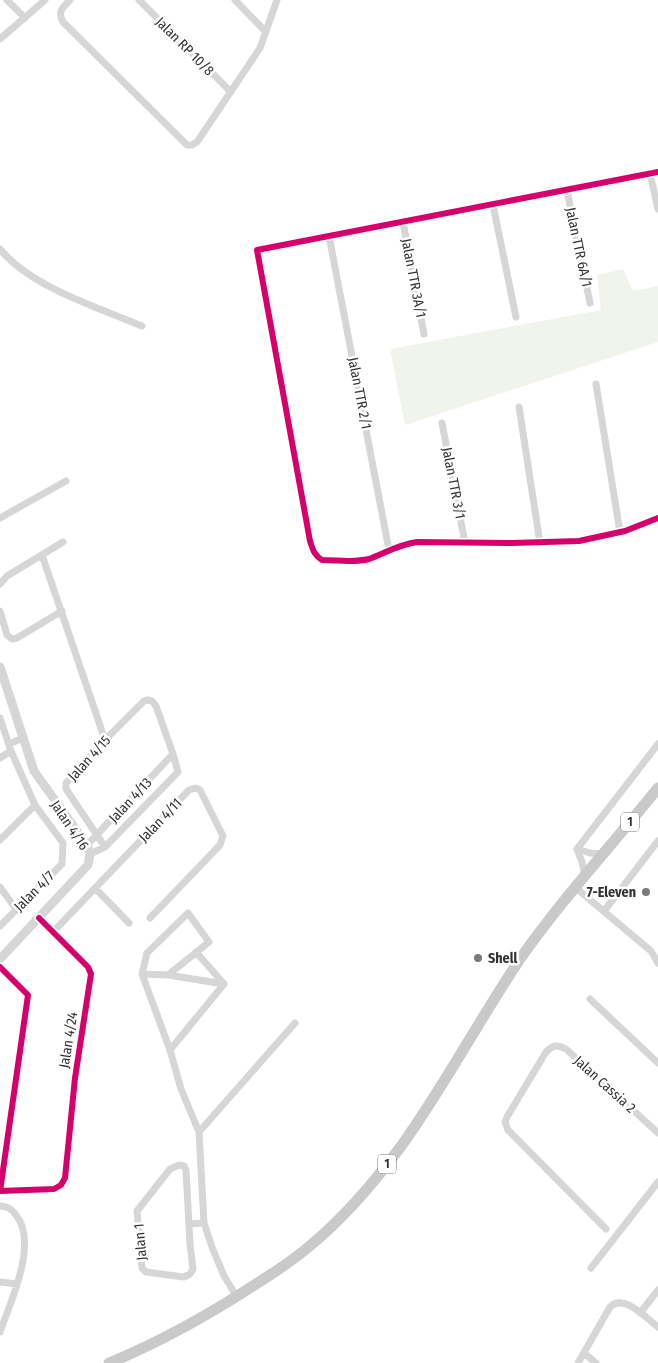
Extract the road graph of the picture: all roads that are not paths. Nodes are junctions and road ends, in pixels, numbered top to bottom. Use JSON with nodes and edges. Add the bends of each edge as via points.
{"nodes":[{"id":1,"x":7,"y":0,"type":"edge"},
{"id":2,"x":45,"y":0,"type":"edge"},
{"id":3,"x":70,"y":0,"type":"edge"},
{"id":4,"x":140,"y":0,"type":"edge"},
{"id":5,"x":235,"y":0,"type":"edge"},
{"id":6,"x":277,"y":0,"type":"edge"},
{"id":7,"x":25,"y":18,"type":"junction"},
{"id":8,"x":266,"y":31,"type":"junction"},
{"id":9,"x":0,"y":39,"type":"edge"},
{"id":10,"x":231,"y":92,"type":"junction"},
{"id":11,"x":654,"y":173,"type":"edge"},
{"id":12,"x":567,"y":190,"type":"junction"},
{"id":13,"x":493,"y":205,"type":"junction"},
{"id":14,"x":658,"y":209,"type":"edge"},
{"id":15,"x":403,"y":222,"type":"junction"},
{"id":16,"x":329,"y":236,"type":"junction"},
{"id":17,"x":0,"y":249,"type":"edge"},
{"id":18,"x":590,"y":303,"type":"dead end"},
{"id":19,"x":516,"y":317,"type":"dead end"},
{"id":20,"x":142,"y":326,"type":"dead end"},
{"id":21,"x":424,"y":334,"type":"dead end"},
{"id":22,"x":596,"y":384,"type":"dead end"},
{"id":23,"x":519,"y":407,"type":"dead end"},
{"id":24,"x":442,"y":423,"type":"dead end"},
{"id":25,"x":66,"y":481,"type":"dead end"},
{"id":26,"x":0,"y":518,"type":"edge"},
{"id":27,"x":658,"y":518,"type":"edge"},
{"id":28,"x":620,"y":532,"type":"junction"},
{"id":29,"x":63,"y":542,"type":"dead end"},
{"id":30,"x":465,"y":543,"type":"junction"},
{"id":31,"x":540,"y":543,"type":"junction"},
{"id":32,"x":389,"y":550,"type":"junction"},
{"id":33,"x":42,"y":555,"type":"junction"},
{"id":34,"x":0,"y":584,"type":"edge"},
{"id":35,"x":0,"y":611,"type":"edge"},
{"id":36,"x":62,"y":611,"type":"junction"},
{"id":37,"x":0,"y":667,"type":"edge"},
{"id":38,"x":0,"y":718,"type":"edge"},
{"id":39,"x":23,"y":738,"type":"junction"},
{"id":40,"x":105,"y":740,"type":"junction"},
{"id":41,"x":658,"y":744,"type":"edge"},
{"id":42,"x":10,"y":747,"type":"junction"},
{"id":43,"x":173,"y":754,"type":"junction"},
{"id":44,"x":0,"y":758,"type":"edge"},
{"id":45,"x":658,"y":788,"type":"edge"},
{"id":46,"x":35,"y":806,"type":"junction"},
{"id":47,"x":97,"y":835,"type":"junction"},
{"id":48,"x":0,"y":840,"type":"edge"},
{"id":49,"x":658,"y":841,"type":"edge"},
{"id":50,"x":105,"y":847,"type":"junction"},
{"id":51,"x":577,"y":848,"type":"junction"},
{"id":52,"x":88,"y":850,"type":"junction"},
{"id":53,"x":602,"y":854,"type":"junction"},
{"id":54,"x":585,"y":876,"type":"junction"},
{"id":55,"x":0,"y":887,"type":"edge"},
{"id":56,"x":95,"y":888,"type":"junction"},
{"id":57,"x":576,"y":888,"type":"junction"},
{"id":58,"x":16,"y":910,"type":"junction"},
{"id":59,"x":604,"y":911,"type":"junction"},
{"id":60,"x":39,"y":918,"type":"junction"},
{"id":61,"x":150,"y":918,"type":"dead end"},
{"id":62,"x":129,"y":923,"type":"dead end"},
{"id":63,"x":0,"y":926,"type":"edge"},
{"id":64,"x":53,"y":932,"type":"junction"},
{"id":65,"x":654,"y":951,"type":"edge"},
{"id":66,"x":196,"y":952,"type":"junction"},
{"id":67,"x":0,"y":959,"type":"edge"},
{"id":68,"x":658,"y":962,"type":"edge"},
{"id":69,"x":0,"y":966,"type":"edge"},
{"id":70,"x":142,"y":974,"type":"junction"},
{"id":71,"x":168,"y":975,"type":"junction"},
{"id":72,"x":224,"y":984,"type":"junction"},
{"id":73,"x":590,"y":999,"type":"dead end"},
{"id":74,"x":295,"y":1023,"type":"dead end"},
{"id":75,"x":170,"y":1050,"type":"junction"},
{"id":76,"x":658,"y":1063,"type":"edge"},
{"id":77,"x":657,"y":1131,"type":"edge"},
{"id":78,"x":199,"y":1132,"type":"junction"},
{"id":79,"x":658,"y":1182,"type":"edge"},
{"id":80,"x":0,"y":1191,"type":"edge"},
{"id":81,"x":0,"y":1206,"type":"edge"},
{"id":82,"x":204,"y":1222,"type":"junction"},
{"id":83,"x":189,"y":1224,"type":"junction"},
{"id":84,"x":606,"y":1229,"type":"dead end"},
{"id":85,"x":591,"y":1268,"type":"dead end"},
{"id":86,"x":0,"y":1282,"type":"edge"},
{"id":87,"x":17,"y":1284,"type":"junction"},
{"id":88,"x":658,"y":1290,"type":"edge"},
{"id":89,"x":237,"y":1296,"type":"junction"},
{"id":90,"x":640,"y":1313,"type":"junction"},
{"id":91,"x":658,"y":1327,"type":"edge"},
{"id":92,"x":0,"y":1332,"type":"edge"},
{"id":93,"x":584,"y":1353,"type":"junction"},
{"id":94,"x":109,"y":1363,"type":"edge"},
{"id":95,"x":578,"y":1363,"type":"edge"},
{"id":96,"x":596,"y":1363,"type":"edge"}],
"edges":[{"from":1,"to":7,"type":"street"},
{"from":2,"to":7,"type":"street"},
{"from":3,"to":10,"type":"street","via":[[61,9],[63,22],[187,144],[198,142]]},
{"from":4,"to":10,"type":"street","name":"Jalan RP 10/8"},
{"from":5,"to":8,"type":"street"},
{"from":6,"to":8,"type":"street"},
{"from":7,"to":9,"type":"street"},
{"from":8,"to":10,"type":"street","via":[[260,48]]},
{"from":11,"to":12,"type":"street"},
{"from":11,"to":14,"type":"street"},
{"from":12,"to":13,"type":"street"},
{"from":12,"to":18,"type":"street","name":"Jalan TTR 6A/1"},
{"from":13,"to":15,"type":"street"},
{"from":13,"to":19,"type":"street"},
{"from":15,"to":16,"type":"street"},
{"from":15,"to":21,"type":"street","name":"Jalan TTR 3A/1"},
{"from":16,"to":32,"type":"street","name":"Jalan TTR 2/1"},
{"from":16,"to":32,"type":"street","via":[[257,250],[310,541],[322,560],[357,561]]},
{"from":17,"to":20,"type":"street","via":[[40,282]]},
{"from":22,"to":28,"type":"street"},
{"from":23,"to":31,"type":"street"},
{"from":24,"to":30,"type":"street","name":"Jalan TTR 3/1"},
{"from":25,"to":26,"type":"street"},
{"from":27,"to":28,"type":"street"},
{"from":28,"to":31,"type":"street","via":[[580,541]]},
{"from":29,"to":33,"type":"street"},
{"from":30,"to":31,"type":"street"},
{"from":30,"to":32,"type":"street","via":[[417,542]]},
{"from":33,"to":34,"type":"street","via":[[7,576]]},
{"from":33,"to":36,"type":"street"},
{"from":35,"to":36,"type":"street","via":[[7,635],[12,639]]},
{"from":36,"to":40,"type":"street"},
{"from":37,"to":39,"type":"street","name":"Jalan 4/16"},
{"from":38,"to":42,"type":"street"},
{"from":39,"to":42,"type":"street"},
{"from":39,"to":52,"type":"street","name":"Jalan 4/16","via":[[34,770]]},
{"from":40,"to":43,"type":"street","name":"Jalan 4/15","via":[[144,701],[152,701]]},
{"from":40,"to":47,"type":"street","name":"Jalan 4/15","via":[[65,785]]},
{"from":41,"to":51,"type":"street"},
{"from":42,"to":44,"type":"street"},
{"from":42,"to":46,"type":"street"},
{"from":43,"to":47,"type":"street","name":"Jalan 4/13"},
{"from":43,"to":50,"type":"street","via":[[178,772]]},
{"from":45,"to":53,"type":"main road","number":"1"},
{"from":46,"to":48,"type":"street"},
{"from":46,"to":58,"type":"street","name":"Jalan 4/7","via":[[63,843],[62,864]]},
{"from":47,"to":50,"type":"street","name":"Jalan 4/15"},
{"from":47,"to":52,"type":"street","name":"Jalan 4/13"},
{"from":49,"to":59,"type":"street"},
{"from":50,"to":52,"type":"street"},
{"from":51,"to":53,"type":"street"},
{"from":51,"to":54,"type":"street"},
{"from":52,"to":60,"type":"street","name":"Jalan 4/16","via":[[88,865]]},
{"from":53,"to":54,"type":"main road","number":"1"},
{"from":54,"to":57,"type":"main road","number":"1"},
{"from":55,"to":58,"type":"street"},
{"from":56,"to":61,"type":"street","name":"Jalan 4/11","via":[[189,790],[200,790],[223,836],[220,845]]},
{"from":56,"to":62,"type":"street"},
{"from":56,"to":64,"type":"street","name":"Jalan 4/11"},
{"from":57,"to":59,"type":"street"},
{"from":57,"to":89,"type":"main road","number":"1","via":[[521,959],[415,1126],[345,1214],[313,1244]]},
{"from":58,"to":63,"type":"street","name":"Jalan 4/7"},
{"from":59,"to":65,"type":"street"},
{"from":60,"to":64,"type":"street","name":"Jalan 4/24"},
{"from":60,"to":67,"type":"street","name":"Jalan 4/16"},
{"from":64,"to":80,"type":"street","name":"Jalan 4/24","via":[[91,974],[75,1078],[65,1178],[54,1189]]},
{"from":65,"to":68,"type":"street"},
{"from":66,"to":70,"type":"street","via":[[209,942],[188,913],[147,953]]},
{"from":66,"to":71,"type":"street"},
{"from":66,"to":72,"type":"street"},
{"from":69,"to":80,"type":"street","via":[[28,995]]},
{"from":70,"to":71,"type":"street"},
{"from":70,"to":75,"type":"street"},
{"from":71,"to":72,"type":"street"},
{"from":72,"to":75,"type":"street"},
{"from":73,"to":76,"type":"street"},
{"from":74,"to":78,"type":"street"},
{"from":75,"to":78,"type":"street","via":[[181,1089]]},
{"from":77,"to":84,"type":"street","name":"Jalan Cassia 2","via":[[559,1045],[546,1052],[507,1117],[508,1130]]},
{"from":78,"to":82,"type":"street"},
{"from":79,"to":85,"type":"street"},
{"from":81,"to":87,"type":"street","via":[[12,1210],[23,1228],[25,1252]]},
{"from":82,"to":83,"type":"street"},
{"from":82,"to":89,"type":"street","via":[[224,1276]]},
{"from":83,"to":83,"type":"street","name":"Jalan 1","via":[[193,1266],[190,1274],[184,1277],[144,1272],[137,1211],[170,1169],[179,1165],[186,1170]]},
{"from":86,"to":87,"type":"street"},
{"from":87,"to":92,"type":"street"},
{"from":88,"to":90,"type":"street"},
{"from":89,"to":94,"type":"main road","number":"1","via":[[182,1328]]},
{"from":90,"to":91,"type":"street"},
{"from":90,"to":93,"type":"street","via":[[627,1304],[614,1302]]},
{"from":93,"to":95,"type":"street"},
{"from":93,"to":96,"type":"street"}]}
